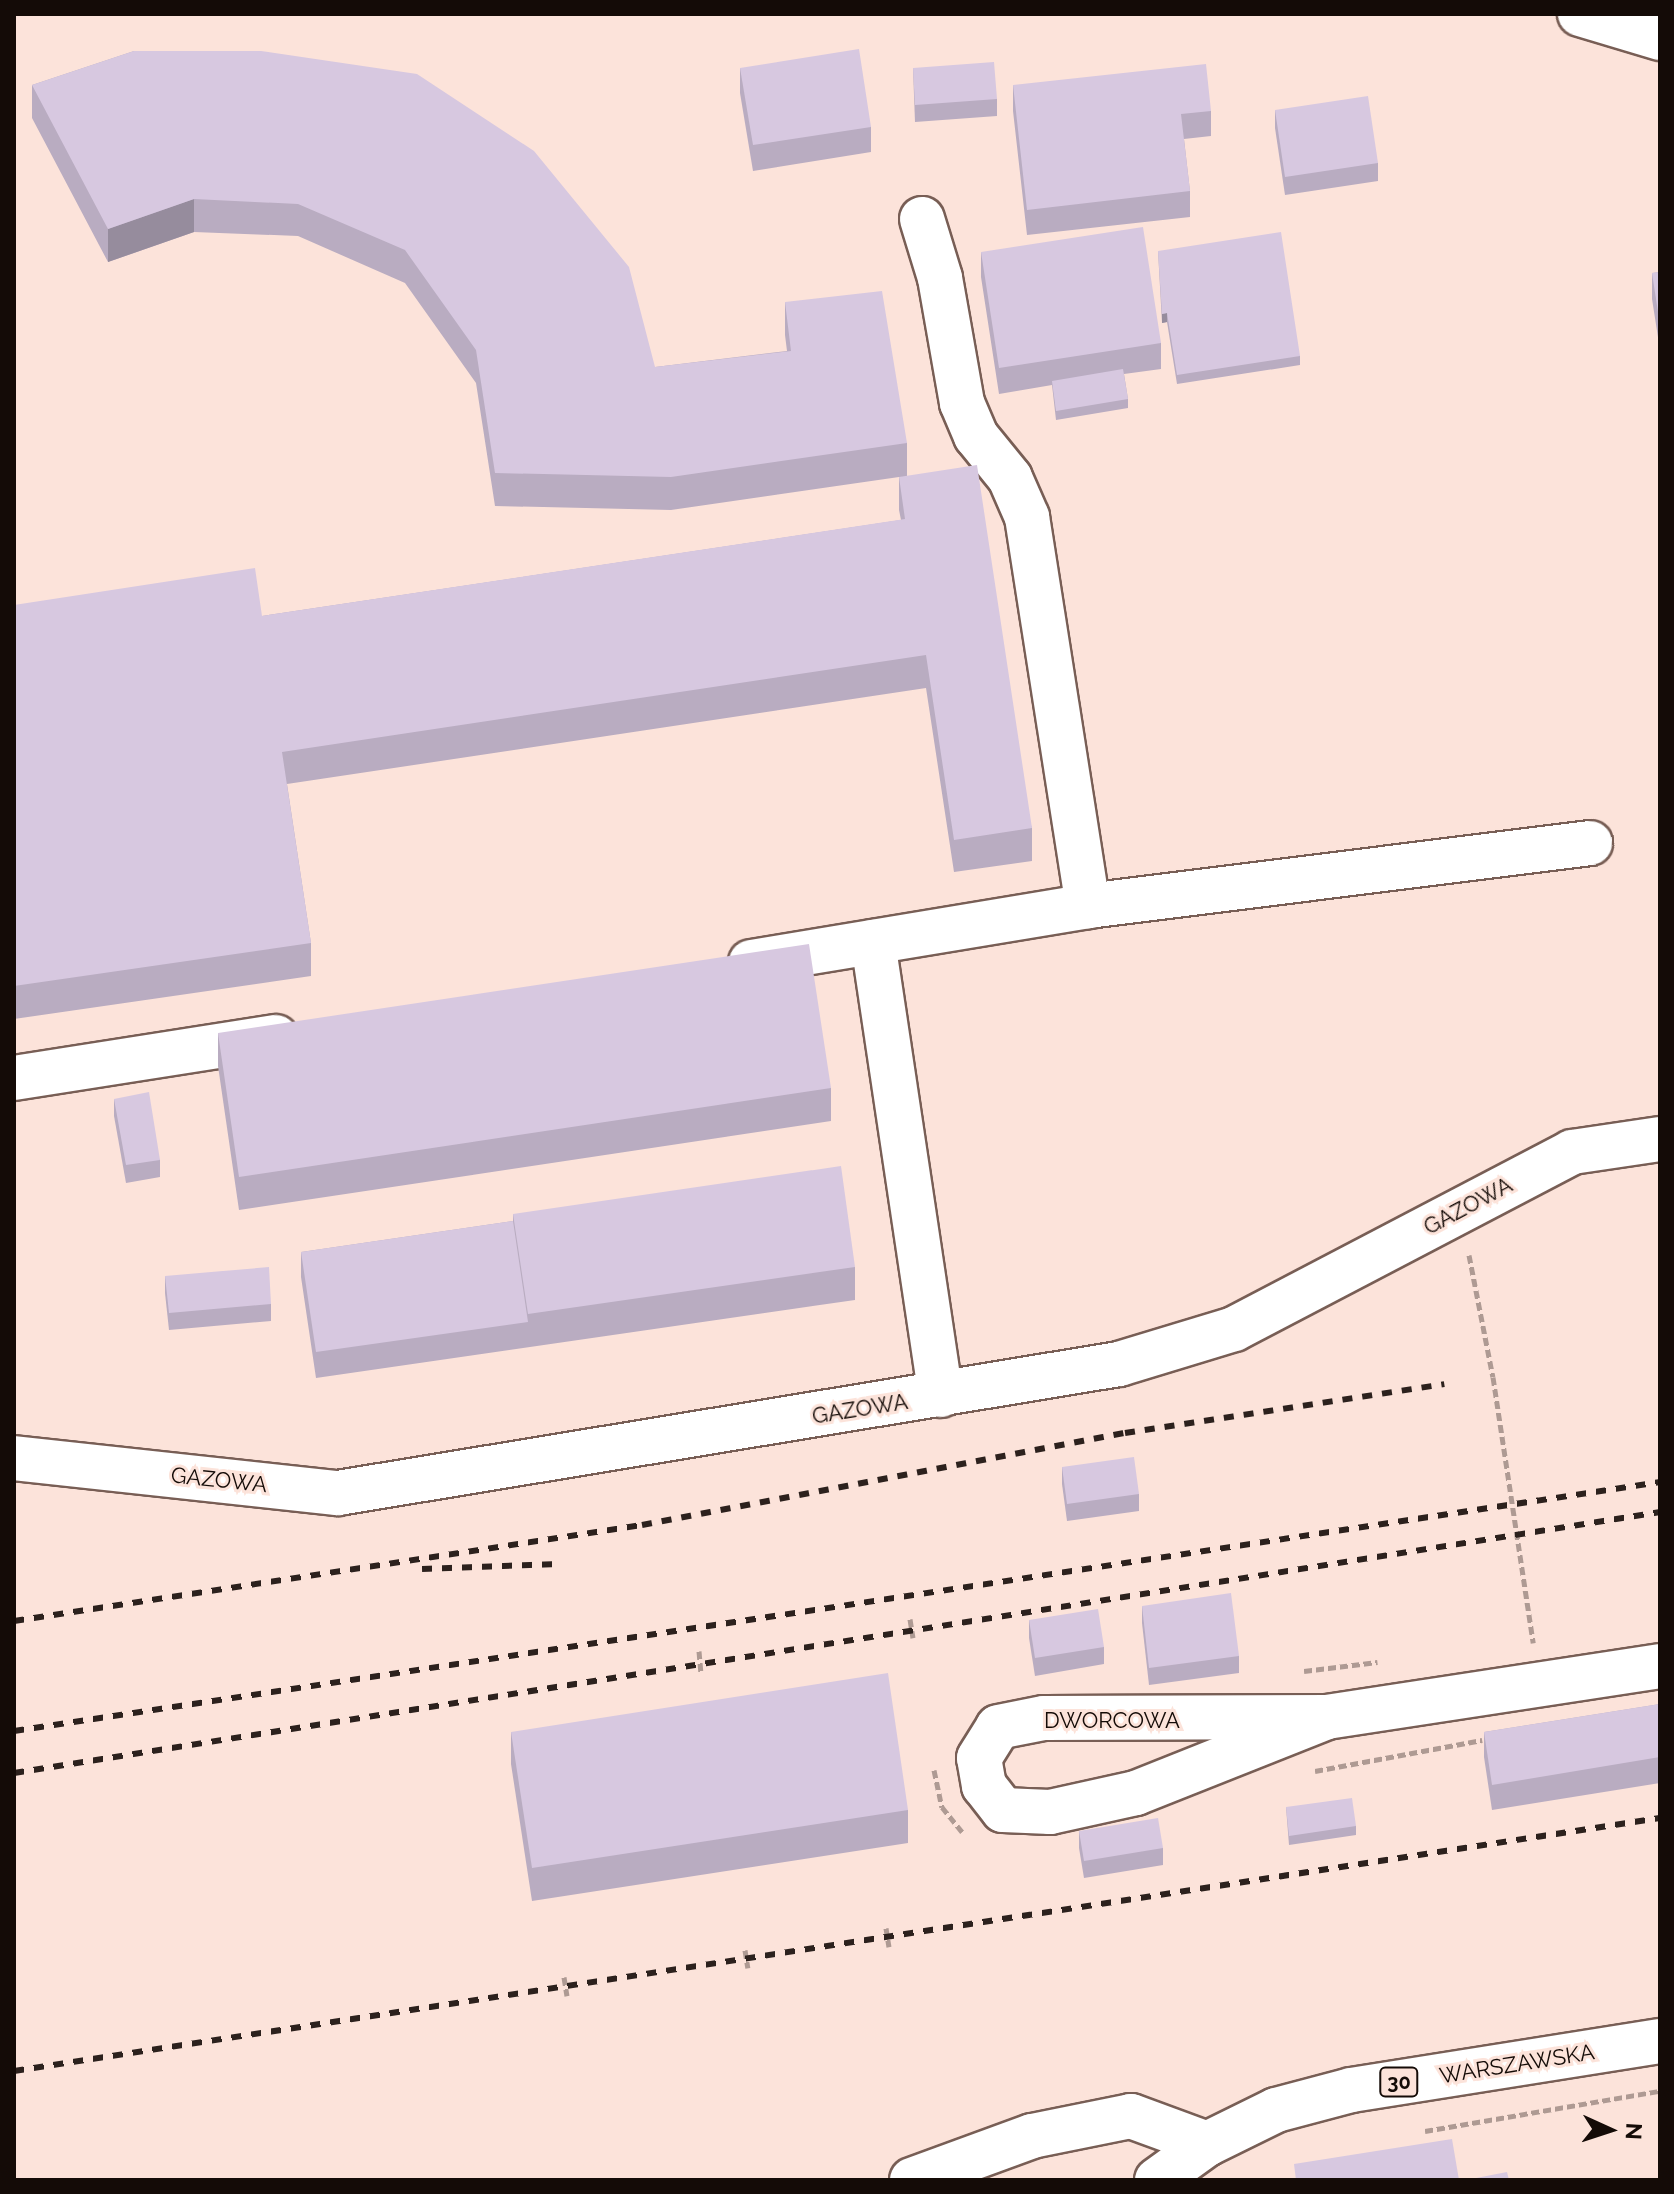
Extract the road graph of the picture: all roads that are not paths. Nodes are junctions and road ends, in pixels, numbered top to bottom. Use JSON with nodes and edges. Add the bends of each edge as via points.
{"nodes":[{"id":1,"x":1580,"y":14,"type":"edge"},
{"id":2,"x":1660,"y":38,"type":"edge"},
{"id":3,"x":922,"y":219,"type":"dead end"},
{"id":4,"x":1590,"y":843,"type":"dead end"},
{"id":5,"x":1088,"y":906,"type":"junction"},
{"id":6,"x":873,"y":942,"type":"junction"},
{"id":7,"x":716,"y":967,"type":"edge"},
{"id":8,"x":311,"y":1031,"type":"edge"},
{"id":9,"x":14,"y":1078,"type":"edge"},
{"id":10,"x":1660,"y":1139,"type":"edge"},
{"id":11,"x":941,"y":1395,"type":"junction"},
{"id":12,"x":14,"y":1458,"type":"edge"},
{"id":13,"x":1660,"y":1666,"type":"edge"},
{"id":14,"x":1327,"y":1717,"type":"junction"},
{"id":15,"x":1660,"y":2041,"type":"edge"},
{"id":16,"x":1207,"y":2144,"type":"junction"},
{"id":17,"x":912,"y":2180,"type":"edge"},
{"id":18,"x":1157,"y":2180,"type":"edge"}],
"edges":[{"from":1,"to":2,"type":"street"},
{"from":3,"to":5,"type":"street","via":[[940,278],[962,403],[976,436],[1010,478],[1027,517]]},
{"from":4,"to":5,"type":"street"},
{"from":5,"to":6,"type":"street"},
{"from":6,"to":7,"type":"street"},
{"from":6,"to":11,"type":"street"},
{"from":8,"to":9,"type":"street"},
{"from":10,"to":11,"type":"street","name":"GAZOWA","via":[[1572,1152],[1234,1329],[1119,1364]]},
{"from":11,"to":12,"type":"street","name":"GAZOWA","via":[[338,1493]]},
{"from":13,"to":14,"type":"street","name":"DWORCOWA"},
{"from":14,"to":14,"type":"street","name":"DWORCOWA","via":[[1136,1793],[1050,1812],[1003,1810],[984,1786],[979,1758],[998,1727],[1044,1718]]},
{"from":15,"to":16,"type":"street","name":"WARSZAWSKA","number":"30","via":[[1351,2090],[1276,2110]]},
{"from":16,"to":17,"type":"street","via":[[1131,2116],[1032,2136]]},
{"from":16,"to":18,"type":"street","name":"WARSZAWSKA","number":"30"}]}
